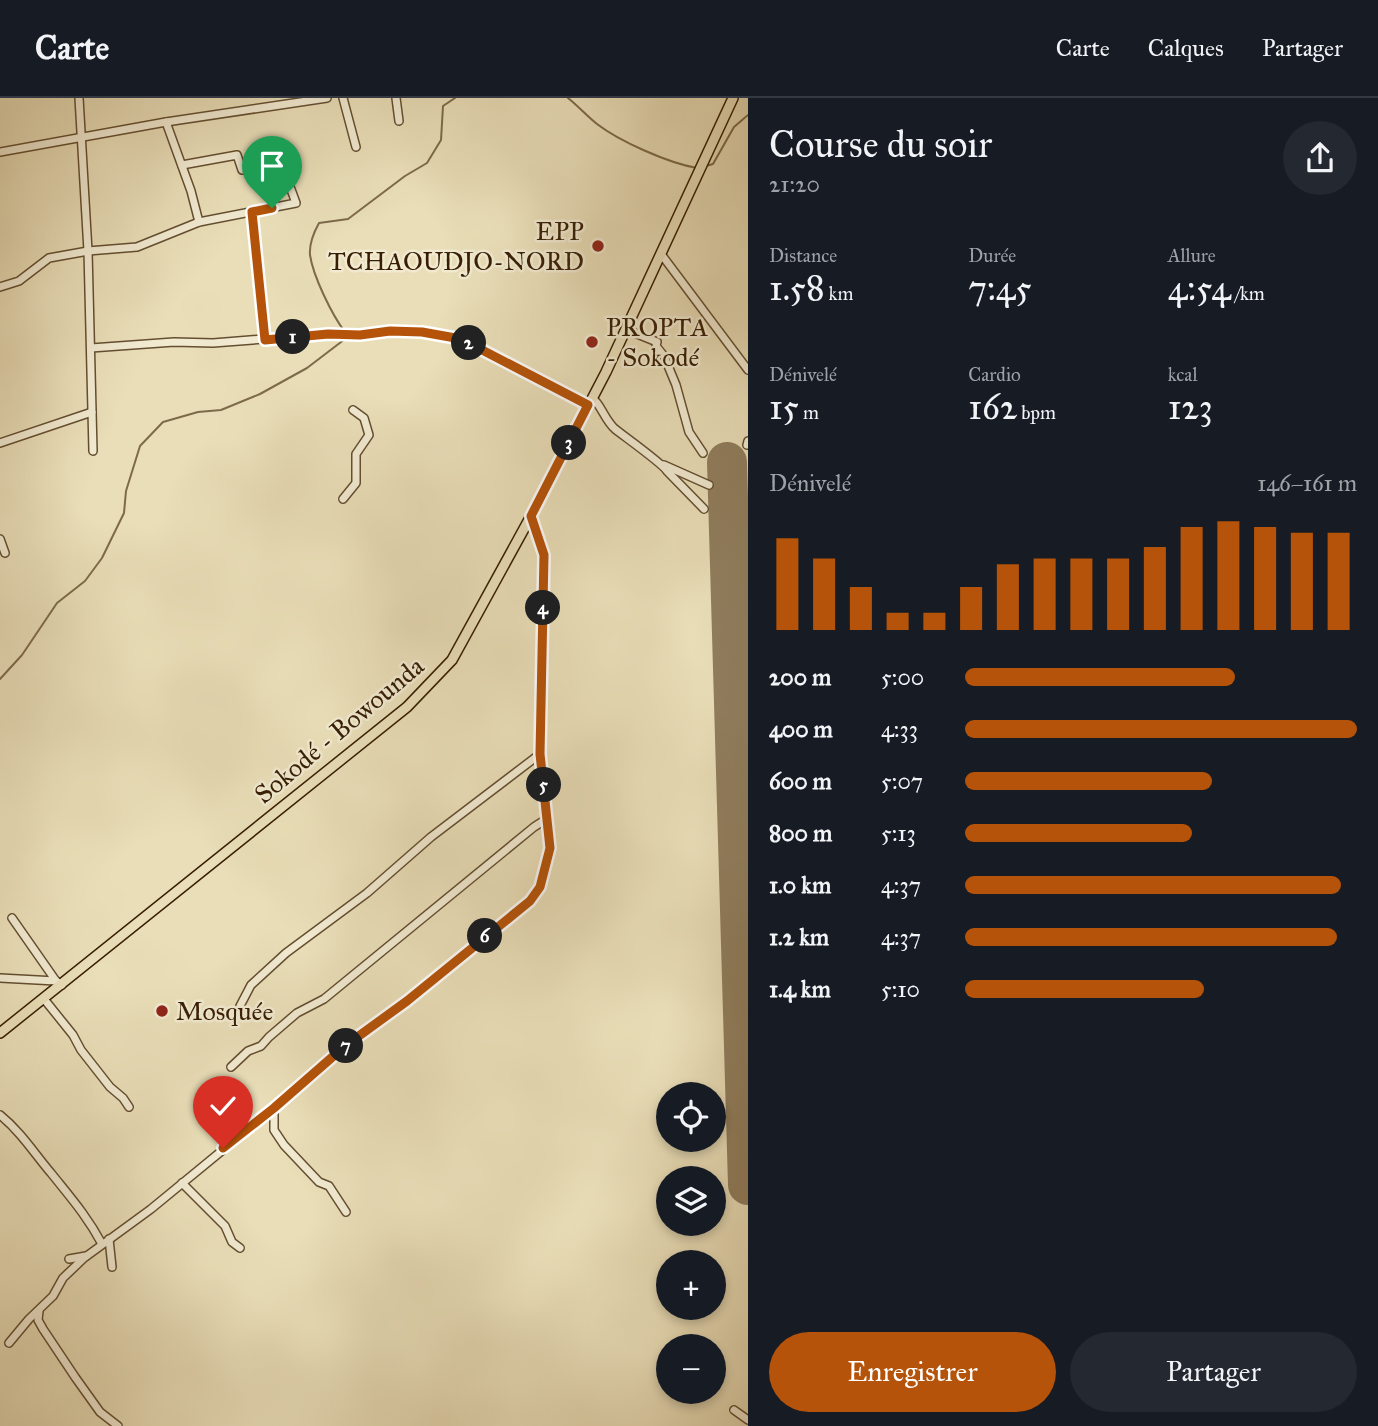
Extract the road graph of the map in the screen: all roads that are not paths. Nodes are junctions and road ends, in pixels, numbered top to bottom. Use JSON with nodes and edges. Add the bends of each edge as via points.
{"nodes":[{"id":1,"x":79,"y":98,"type":"edge"},
{"id":2,"x":327,"y":98,"type":"edge"},
{"id":3,"x":343,"y":98,"type":"edge"},
{"id":4,"x":396,"y":98,"type":"edge"},
{"id":5,"x":733,"y":98,"type":"edge"},
{"id":6,"x":166,"y":121,"type":"junction"},
{"id":7,"x":399,"y":121,"type":"dead end"},
{"id":8,"x":82,"y":139,"type":"junction"},
{"id":9,"x":356,"y":147,"type":"dead end"},
{"id":10,"x":0,"y":152,"type":"edge"},
{"id":11,"x":182,"y":165,"type":"junction"},
{"id":12,"x":252,"y":212,"type":"junction"},
{"id":13,"x":199,"y":222,"type":"junction"},
{"id":14,"x":88,"y":251,"type":"junction"},
{"id":15,"x":661,"y":254,"type":"junction"},
{"id":16,"x":0,"y":287,"type":"edge"},
{"id":17,"x":625,"y":329,"type":"junction"},
{"id":18,"x":265,"y":340,"type":"junction"},
{"id":19,"x":91,"y":348,"type":"junction"},
{"id":20,"x":748,"y":370,"type":"edge"},
{"id":21,"x":590,"y":402,"type":"junction"},
{"id":22,"x":353,"y":410,"type":"dead end"},
{"id":23,"x":92,"y":412,"type":"junction"},
{"id":24,"x":0,"y":443,"type":"edge"},
{"id":25,"x":93,"y":451,"type":"dead end"},
{"id":26,"x":703,"y":453,"type":"dead end"},
{"id":27,"x":664,"y":465,"type":"junction"},
{"id":28,"x":709,"y":485,"type":"dead end"},
{"id":29,"x":343,"y":499,"type":"dead end"},
{"id":30,"x":704,"y":509,"type":"dead end"},
{"id":31,"x":531,"y":516,"type":"junction"},
{"id":32,"x":0,"y":539,"type":"edge"},
{"id":33,"x":5,"y":553,"type":"dead end"},
{"id":34,"x":540,"y":754,"type":"junction"},
{"id":35,"x":548,"y":818,"type":"junction"},
{"id":36,"x":12,"y":918,"type":"dead end"},
{"id":37,"x":0,"y":978,"type":"edge"},
{"id":38,"x":59,"y":983,"type":"junction"},
{"id":39,"x":44,"y":999,"type":"junction"},
{"id":40,"x":241,"y":1014,"type":"dead end"},
{"id":41,"x":0,"y":1033,"type":"edge"},
{"id":42,"x":231,"y":1067,"type":"dead end"},
{"id":43,"x":129,"y":1107,"type":"dead end"},
{"id":44,"x":274,"y":1108,"type":"junction"},
{"id":45,"x":0,"y":1115,"type":"edge"},
{"id":46,"x":182,"y":1183,"type":"junction"},
{"id":47,"x":346,"y":1212,"type":"dead end"},
{"id":48,"x":97,"y":1237,"type":"dead end"},
{"id":49,"x":103,"y":1244,"type":"junction"},
{"id":50,"x":240,"y":1248,"type":"dead end"},
{"id":51,"x":87,"y":1256,"type":"junction"},
{"id":52,"x":69,"y":1259,"type":"dead end"},
{"id":53,"x":112,"y":1267,"type":"dead end"},
{"id":54,"x":42,"y":1307,"type":"junction"},
{"id":55,"x":9,"y":1343,"type":"dead end"},
{"id":56,"x":734,"y":1410,"type":"dead end"},
{"id":57,"x":748,"y":1419,"type":"edge"},
{"id":58,"x":118,"y":1426,"type":"edge"}],
"edges":[{"from":1,"to":8,"type":"street"},
{"from":2,"to":6,"type":"street"},
{"from":3,"to":9,"type":"street"},
{"from":4,"to":7,"type":"street"},
{"from":5,"to":15,"type":"main road","name":"Sokodé - Bowounda"},
{"from":6,"to":8,"type":"street"},
{"from":6,"to":11,"type":"street"},
{"from":8,"to":10,"type":"street"},
{"from":8,"to":14,"type":"street"},
{"from":11,"to":12,"type":"street","via":[[237,155],[242,170],[273,174],[282,165],[296,203]]},
{"from":11,"to":13,"type":"street"},
{"from":12,"to":13,"type":"street"},
{"from":12,"to":18,"type":"street"},
{"from":13,"to":14,"type":"street","via":[[137,247]]},
{"from":14,"to":16,"type":"street","via":[[49,257],[19,281]]},
{"from":14,"to":19,"type":"street"},
{"from":15,"to":17,"type":"main road","name":"Sokodé - Bowounda"},
{"from":15,"to":20,"type":"street"},
{"from":17,"to":21,"type":"main road","name":"Sokodé - Bowounda"},
{"from":17,"to":26,"type":"street","via":[[657,342],[689,432]]},
{"from":18,"to":19,"type":"street"},
{"from":18,"to":21,"type":"street","via":[[422,332],[461,339]]},
{"from":19,"to":23,"type":"street"},
{"from":21,"to":27,"type":"street","via":[[597,401],[606,421]]},
{"from":21,"to":31,"type":"main road","name":"Sokodé - Bowounda"},
{"from":22,"to":29,"type":"street","via":[[364,418],[369,435],[356,454],[356,483]]},
{"from":23,"to":24,"type":"street"},
{"from":23,"to":25,"type":"street"},
{"from":27,"to":28,"type":"street"},
{"from":27,"to":30,"type":"street"},
{"from":31,"to":34,"type":"street","via":[[544,555]]},
{"from":31,"to":38,"type":"main road","name":"Sokodé - Bowounda","via":[[452,660],[407,707]]},
{"from":32,"to":33,"type":"street"},
{"from":34,"to":35,"type":"street"},
{"from":34,"to":40,"type":"street","via":[[286,953],[251,985],[240,1006]]},
{"from":35,"to":42,"type":"street","via":[[324,999],[297,1013]]},
{"from":35,"to":44,"type":"street","via":[[550,848],[540,887],[530,901],[345,1046]]},
{"from":36,"to":38,"type":"street"},
{"from":37,"to":38,"type":"street"},
{"from":38,"to":39,"type":"main road","name":"Sokodé - Bowounda"},
{"from":39,"to":41,"type":"main road","name":"Sokodé - Bowounda"},
{"from":39,"to":43,"type":"street"},
{"from":44,"to":46,"type":"street"},
{"from":44,"to":47,"type":"street","via":[[272,1120],[279,1138],[306,1171],[329,1186]]},
{"from":45,"to":49,"type":"street","via":[[73,1198]]},
{"from":46,"to":49,"type":"street"},
{"from":46,"to":50,"type":"street"},
{"from":48,"to":49,"type":"street"},
{"from":49,"to":51,"type":"street"},
{"from":49,"to":53,"type":"street"},
{"from":51,"to":52,"type":"street"},
{"from":51,"to":54,"type":"street"},
{"from":54,"to":55,"type":"street"},
{"from":54,"to":58,"type":"street","via":[[38,1320],[43,1329],[100,1412]]},
{"from":56,"to":57,"type":"street"}]}
